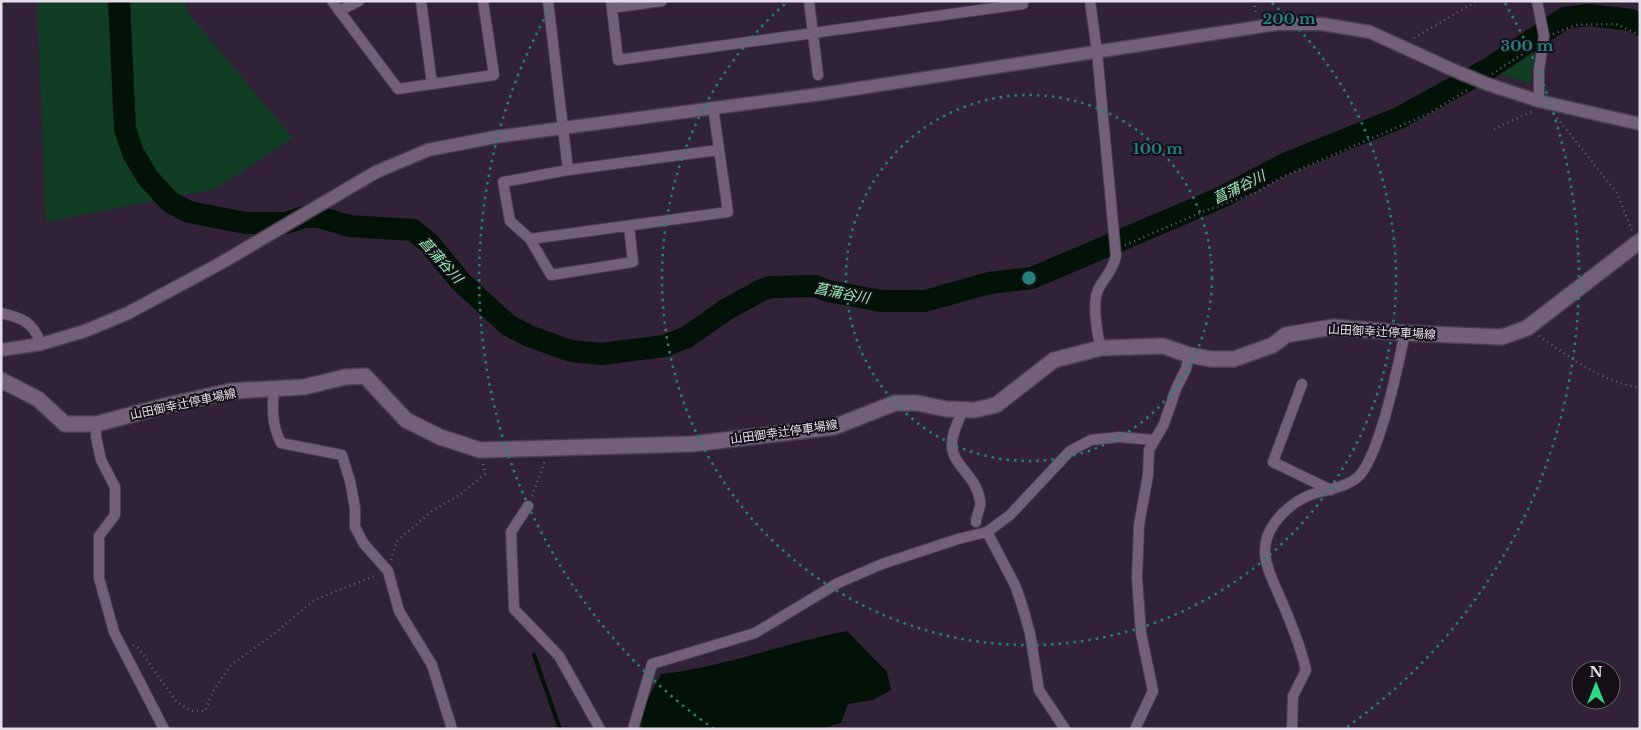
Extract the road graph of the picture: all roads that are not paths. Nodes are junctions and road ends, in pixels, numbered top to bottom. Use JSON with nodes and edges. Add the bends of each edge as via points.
{"nodes":[{"id":1,"x":332,"y":1,"type":"edge"},
{"id":2,"x":359,"y":1,"type":"edge"},
{"id":3,"x":421,"y":1,"type":"edge"},
{"id":4,"x":483,"y":1,"type":"edge"},
{"id":5,"x":548,"y":1,"type":"edge"},
{"id":6,"x":662,"y":1,"type":"edge"},
{"id":7,"x":809,"y":1,"type":"edge"},
{"id":8,"x":1023,"y":1,"type":"edge"},
{"id":9,"x":1090,"y":1,"type":"edge"},
{"id":10,"x":611,"y":5,"type":"edge"},
{"id":11,"x":1538,"y":5,"type":"edge"},
{"id":12,"x":339,"y":11,"type":"junction"},
{"id":13,"x":813,"y":31,"type":"junction"},
{"id":14,"x":1097,"y":52,"type":"junction"},
{"id":15,"x":818,"y":75,"type":"dead end"},
{"id":16,"x":432,"y":84,"type":"junction"},
{"id":17,"x":1539,"y":101,"type":"junction"},
{"id":18,"x":713,"y":107,"type":"junction"},
{"id":19,"x":1640,"y":124,"type":"edge"},
{"id":20,"x":564,"y":129,"type":"junction"},
{"id":21,"x":718,"y":150,"type":"junction"},
{"id":22,"x":568,"y":170,"type":"junction"},
{"id":23,"x":629,"y":226,"type":"junction"},
{"id":24,"x":530,"y":240,"type":"junction"},
{"id":25,"x":1639,"y":242,"type":"edge"},
{"id":26,"x":1,"y":313,"type":"edge"},
{"id":27,"x":1405,"y":333,"type":"junction"},
{"id":28,"x":41,"y":344,"type":"junction"},
{"id":29,"x":1101,"y":348,"type":"junction"},
{"id":30,"x":1,"y":350,"type":"edge"},
{"id":31,"x":1189,"y":355,"type":"junction"},
{"id":32,"x":1,"y":380,"type":"edge"},
{"id":33,"x":1302,"y":384,"type":"dead end"},
{"id":34,"x":274,"y":389,"type":"junction"},
{"id":35,"x":963,"y":410,"type":"junction"},
{"id":36,"x":96,"y":424,"type":"junction"},
{"id":37,"x":1154,"y":440,"type":"junction"},
{"id":38,"x":1331,"y":490,"type":"junction"},
{"id":39,"x":528,"y":506,"type":"road end"},
{"id":40,"x":976,"y":522,"type":"dead end"},
{"id":41,"x":987,"y":532,"type":"junction"},
{"id":42,"x":164,"y":729,"type":"edge"},
{"id":43,"x":452,"y":729,"type":"edge"},
{"id":44,"x":600,"y":729,"type":"edge"},
{"id":45,"x":633,"y":729,"type":"edge"},
{"id":46,"x":1066,"y":729,"type":"edge"},
{"id":47,"x":1135,"y":729,"type":"edge"},
{"id":48,"x":1292,"y":729,"type":"edge"}],
"edges":[{"from":1,"to":12,"type":"street"},
{"from":2,"to":12,"type":"street"},
{"from":3,"to":16,"type":"street"},
{"from":4,"to":16,"type":"street","via":[[494,75]]},
{"from":5,"to":20,"type":"street"},
{"from":6,"to":10,"type":"street"},
{"from":7,"to":13,"type":"street"},
{"from":8,"to":13,"type":"street","via":[[1023,4]]},
{"from":9,"to":14,"type":"street"},
{"from":10,"to":13,"type":"street","via":[[618,60]]},
{"from":11,"to":17,"type":"street","via":[[1543,38],[1538,70]]},
{"from":12,"to":16,"type":"street","via":[[398,89]]},
{"from":13,"to":15,"type":"street"},
{"from":14,"to":17,"type":"street","bridge":true,"via":[[1277,24],[1322,24],[1370,32],[1451,69]]},
{"from":14,"to":18,"type":"street"},
{"from":14,"to":29,"type":"street","via":[[1116,256],[1113,268],[1098,290],[1094,306]]},
{"from":17,"to":19,"type":"street"},
{"from":18,"to":20,"type":"street"},
{"from":18,"to":21,"type":"street"},
{"from":20,"to":22,"type":"street"},
{"from":20,"to":28,"type":"street","via":[[495,137],[428,150],[376,172],[128,313],[85,331]]},
{"from":21,"to":22,"type":"street"},
{"from":21,"to":23,"type":"street","via":[[728,212]]},
{"from":22,"to":24,"type":"street","via":[[503,182],[510,221]]},
{"from":23,"to":24,"type":"street"},
{"from":23,"to":24,"type":"street","via":[[633,262],[551,275]]},
{"from":25,"to":27,"type":"main road","name":"山田御幸辻停車場線","via":[[1527,328],[1502,337]]},
{"from":26,"to":28,"type":"street","via":[[27,322],[36,330]]},
{"from":27,"to":31,"type":"main road","name":"山田御幸辻停車場線","via":[[1333,327],[1286,335],[1273,345],[1234,359],[1211,360]]},
{"from":27,"to":38,"type":"street","via":[[1387,409],[1370,458],[1359,476]]},
{"from":28,"to":30,"type":"street"},
{"from":29,"to":31,"type":"main road","name":"山田御幸辻停車場線","via":[[1163,346]]},
{"from":29,"to":35,"type":"main road","name":"山田御幸辻停車場線","via":[[1054,360],[996,405]]},
{"from":31,"to":37,"type":"street","via":[[1164,424]]},
{"from":32,"to":36,"type":"main road","name":"山田御幸辻停車場線","via":[[38,399],[65,424]]},
{"from":33,"to":38,"type":"street","via":[[1273,462]]},
{"from":34,"to":35,"type":"main road","name":"山田御幸辻停車場線","via":[[365,376],[406,420],[440,437],[480,450],[692,444],[834,427],[896,403]]},
{"from":34,"to":36,"type":"main road","name":"山田御幸辻停車場線","via":[[230,391]]},
{"from":34,"to":43,"type":"street","via":[[275,431],[282,443],[342,455],[355,508],[355,527],[364,544],[388,572],[399,611],[432,665]]},
{"from":35,"to":40,"type":"street","via":[[952,446],[954,456],[974,479],[978,491],[981,503]]},
{"from":36,"to":42,"type":"street","via":[[101,460],[115,487],[115,515],[100,536],[99,578],[114,632]]},
{"from":37,"to":41,"type":"street","via":[[1091,440],[1070,451],[1010,515]]},
{"from":37,"to":47,"type":"street","via":[[1149,450],[1139,525],[1137,578],[1141,633],[1153,691]]},
{"from":38,"to":48,"type":"street","via":[[1296,502],[1283,513],[1271,528],[1264,552],[1301,648],[1306,670],[1293,696]]},
{"from":39,"to":44,"type":"street","via":[[511,532],[514,610],[559,656]]},
{"from":41,"to":45,"type":"street","via":[[882,564],[838,584],[755,633],[652,664]]},
{"from":41,"to":46,"type":"street","via":[[1018,592],[1030,633],[1039,690]]}]}
